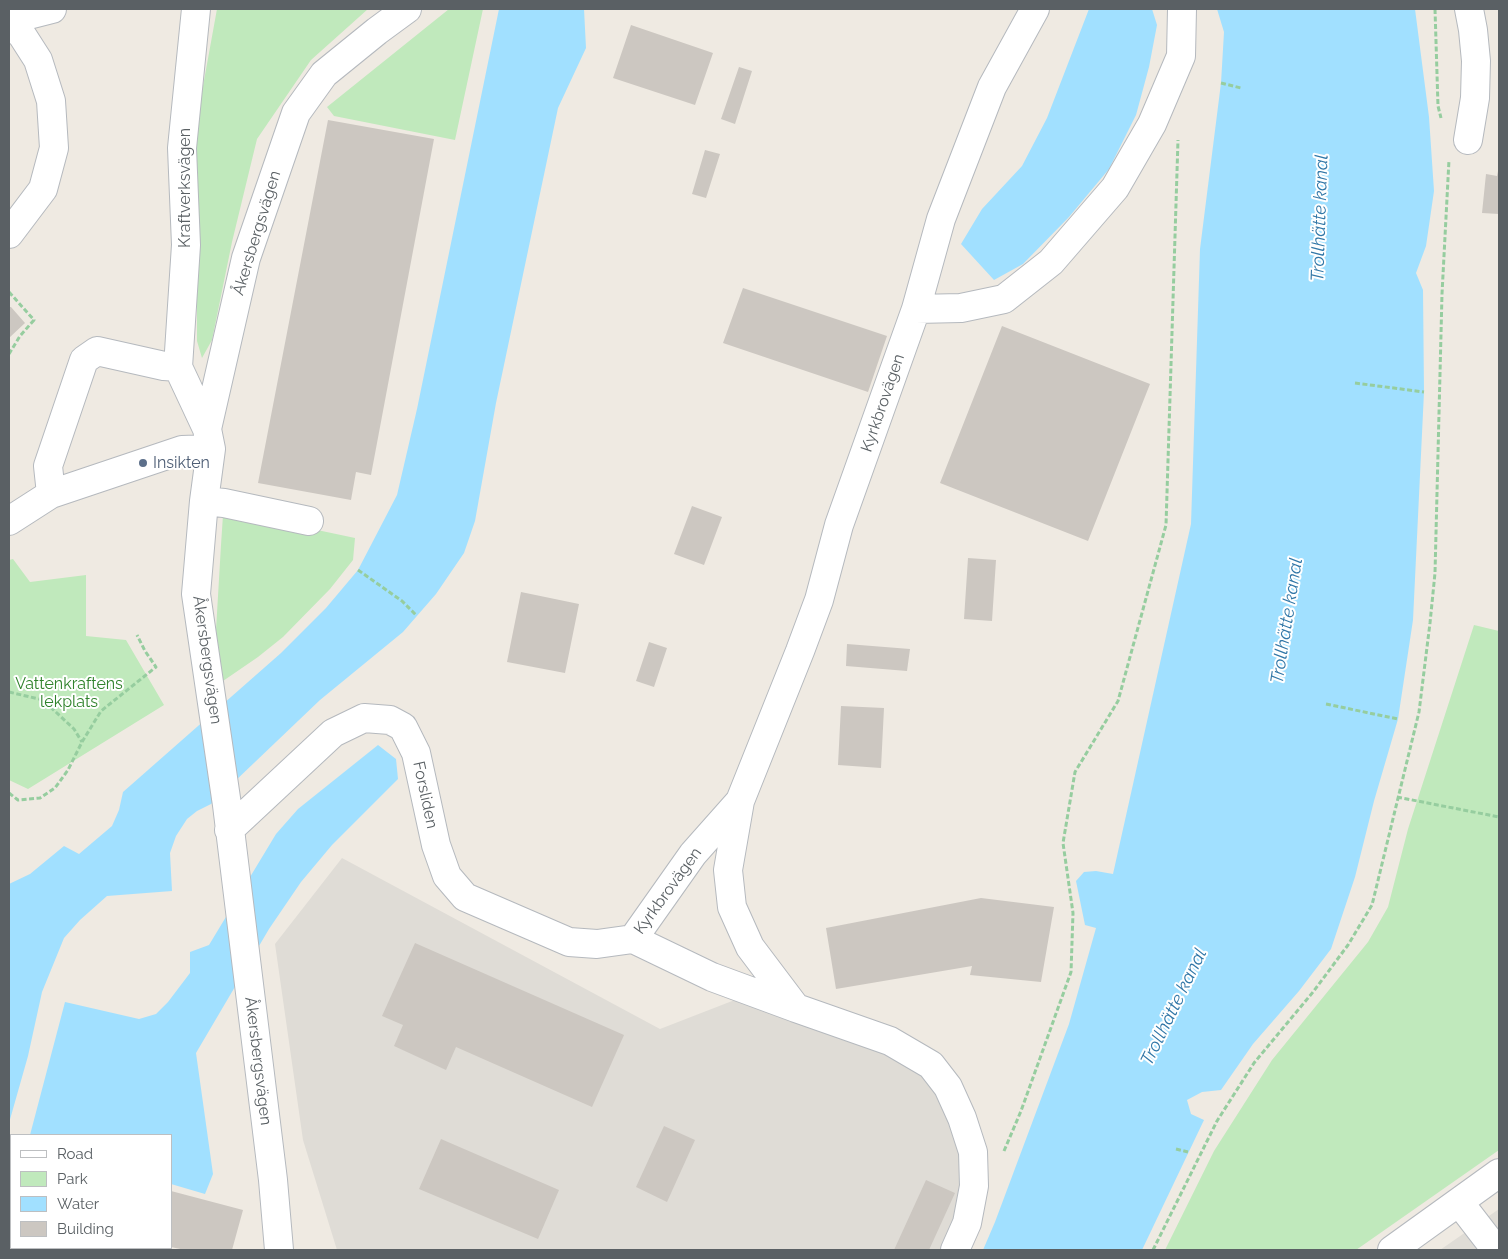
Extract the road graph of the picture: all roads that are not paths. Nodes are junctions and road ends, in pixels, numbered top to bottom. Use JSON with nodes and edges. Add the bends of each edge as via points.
{"nodes":[{"id":1,"x":52,"y":9,"type":"edge"},
{"id":2,"x":195,"y":9,"type":"edge"},
{"id":3,"x":407,"y":9,"type":"edge"},
{"id":4,"x":1035,"y":9,"type":"edge"},
{"id":5,"x":1182,"y":9,"type":"edge"},
{"id":6,"x":1469,"y":9,"type":"edge"},
{"id":7,"x":9,"y":20,"type":"edge"},
{"id":8,"x":9,"y":24,"type":"edge"},
{"id":9,"x":1458,"y":146,"type":"road end"},
{"id":10,"x":9,"y":234,"type":"edge"},
{"id":11,"x":916,"y":309,"type":"junction"},
{"id":12,"x":178,"y":367,"type":"junction"},
{"id":13,"x":209,"y":439,"type":"junction"},
{"id":14,"x":51,"y":494,"type":"junction"},
{"id":15,"x":204,"y":501,"type":"junction"},
{"id":16,"x":9,"y":521,"type":"edge"},
{"id":17,"x":309,"y":521,"type":"dead end"},
{"id":18,"x":740,"y":801,"type":"junction"},
{"id":19,"x":228,"y":817,"type":"junction"},
{"id":20,"x":634,"y":939,"type":"junction"},
{"id":21,"x":796,"y":1008,"type":"junction"},
{"id":22,"x":1499,"y":1173,"type":"edge"},
{"id":23,"x":1458,"y":1202,"type":"junction"},
{"id":24,"x":279,"y":1250,"type":"edge"},
{"id":25,"x":956,"y":1250,"type":"edge"},
{"id":26,"x":1392,"y":1250,"type":"edge"},
{"id":27,"x":1496,"y":1250,"type":"edge"}],
"edges":[{"from":1,"to":7,"type":"street"},
{"from":2,"to":12,"type":"street","name":"Kraftverksvägen","via":[[182,148],[186,246]]},
{"from":3,"to":13,"type":"street","name":"Åkersbergsvägen","via":[[324,74],[296,113],[246,258]]},
{"from":4,"to":11,"type":"street","name":"Kyrkbrovägen","via":[[992,86],[941,219]]},
{"from":5,"to":11,"type":"street","via":[[1181,56],[1152,124],[1115,188],[1050,262],[1004,299],[961,308]]},
{"from":6,"to":9,"type":"street","via":[[1476,61],[1475,98]]},
{"from":8,"to":10,"type":"street","via":[[22,35],[38,60],[52,100],[54,148],[43,189]]},
{"from":11,"to":18,"type":"street","name":"Kyrkbrovägen","via":[[839,526],[819,600]]},
{"from":12,"to":13,"type":"street","name":"Kraftverksvägen"},
{"from":12,"to":14,"type":"street","via":[[96,350],[84,360],[48,466]]},
{"from":13,"to":14,"type":"street"},
{"from":13,"to":15,"type":"street","name":"Åkersbergsvägen"},
{"from":14,"to":16,"type":"street"},
{"from":15,"to":17,"type":"street","via":[[224,502]]},
{"from":15,"to":19,"type":"street","name":"Åkersbergsvägen","via":[[196,594]]},
{"from":18,"to":20,"type":"street","name":"Kyrkbrovägen","via":[[693,854]]},
{"from":18,"to":21,"type":"street","name":"Kyrkbrovägen","via":[[728,870],[732,907],[750,946]]},
{"from":19,"to":20,"type":"street","name":"Forsliden","via":[[333,733],[364,718],[390,720],[403,727],[416,753],[436,845],[447,876],[464,896],[569,942],[597,944]]},
{"from":19,"to":24,"type":"street","name":"Åkersbergsvägen"},
{"from":20,"to":21,"type":"street","name":"Kyrkbrovägen","via":[[712,977]]},
{"from":21,"to":25,"type":"street","name":"Kyrkbrovägen","via":[[890,1041],[931,1065],[948,1087],[974,1152],[974,1186],[967,1224]]},
{"from":22,"to":23,"type":"street"},
{"from":23,"to":26,"type":"street"},
{"from":23,"to":27,"type":"street"}]}
